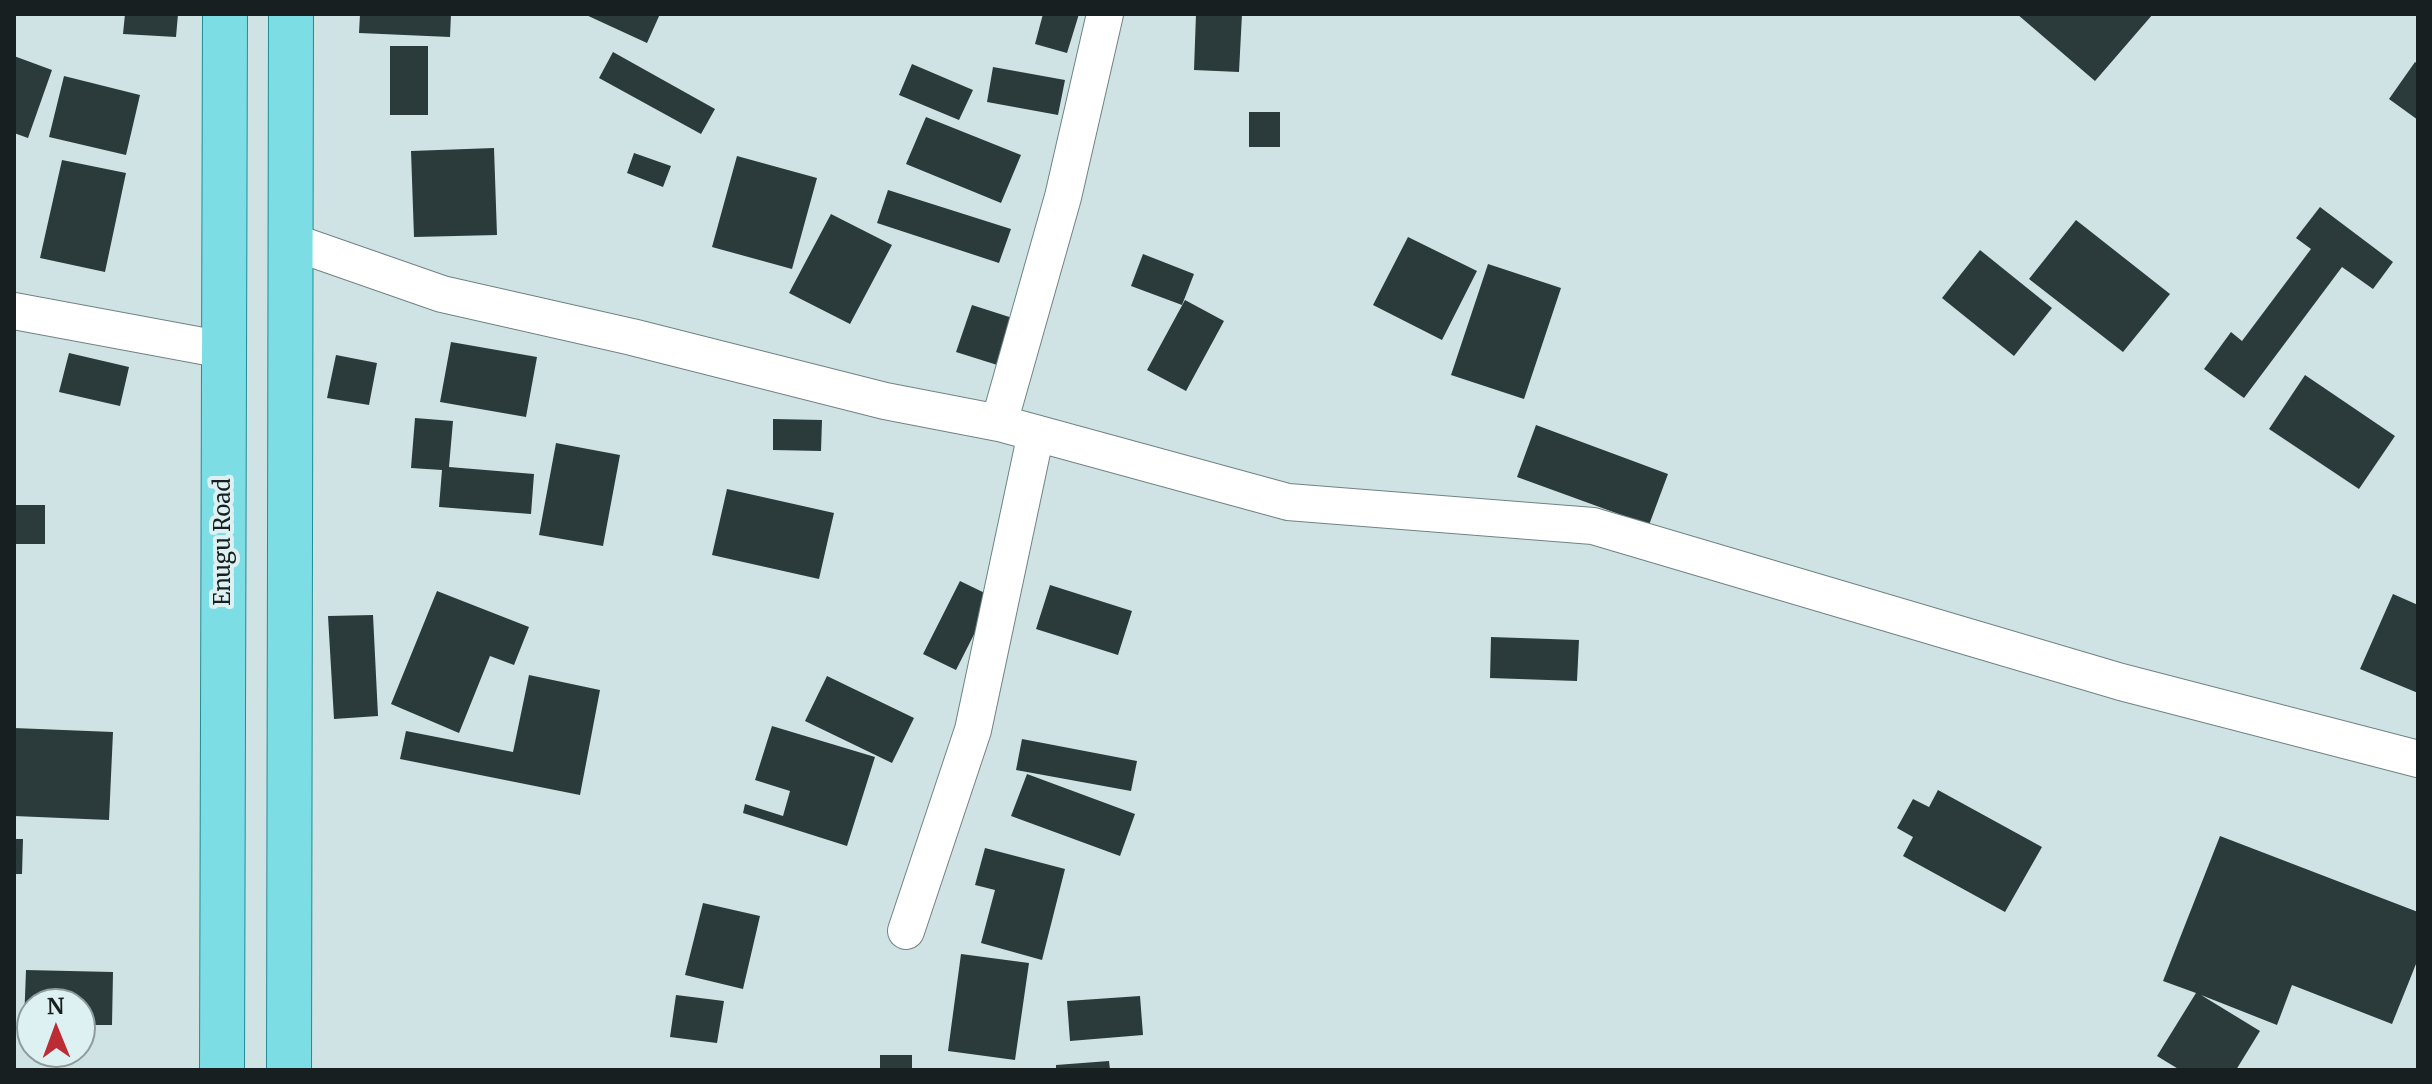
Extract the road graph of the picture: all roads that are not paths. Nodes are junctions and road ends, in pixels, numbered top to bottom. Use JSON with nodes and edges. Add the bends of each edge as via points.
{"nodes":[{"id":1,"x":225,"y":14,"type":"edge"},
{"id":2,"x":291,"y":14,"type":"edge"},
{"id":3,"x":1105,"y":14,"type":"edge"},
{"id":4,"x":290,"y":241,"type":"junction"},
{"id":5,"x":14,"y":311,"type":"edge"},
{"id":6,"x":224,"y":350,"type":"junction"},
{"id":7,"x":999,"y":423,"type":"junction"},
{"id":8,"x":1036,"y":433,"type":"junction"},
{"id":9,"x":2418,"y":759,"type":"edge"},
{"id":10,"x":906,"y":931,"type":"dead end"},
{"id":11,"x":222,"y":1070,"type":"edge"},
{"id":12,"x":289,"y":1070,"type":"edge"}],
"edges":[{"from":1,"to":6,"type":"main road","name":"Enugu Road"},
{"from":2,"to":4,"type":"main road"},
{"from":3,"to":7,"type":"street","via":[[1063,197]]},
{"from":4,"to":7,"type":"street","via":[[442,294],[885,401]]},
{"from":4,"to":12,"type":"main road"},
{"from":5,"to":6,"type":"street"},
{"from":6,"to":11,"type":"main road","name":"Enugu Road"},
{"from":7,"to":8,"type":"street"},
{"from":8,"to":9,"type":"street","via":[[1288,502],[1593,526],[2121,682]]},
{"from":8,"to":10,"type":"street","via":[[973,730]]}]}
